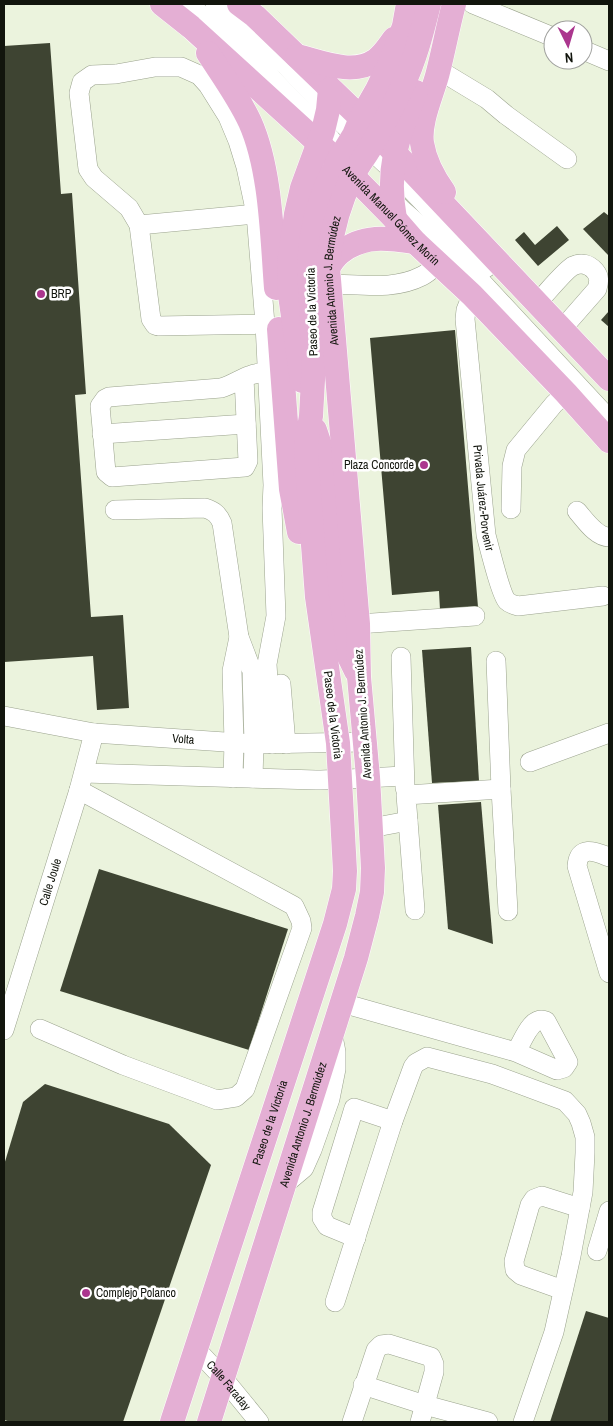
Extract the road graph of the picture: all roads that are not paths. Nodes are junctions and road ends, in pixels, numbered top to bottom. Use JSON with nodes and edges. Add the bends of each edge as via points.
{"nodes":[{"id":1,"x":162,"y":4,"type":"edge"},
{"id":2,"x":215,"y":4,"type":"edge"},
{"id":3,"x":240,"y":4,"type":"edge"},
{"id":4,"x":429,"y":4,"type":"edge"},
{"id":5,"x":442,"y":4,"type":"edge"},
{"id":6,"x":454,"y":4,"type":"edge"},
{"id":7,"x":474,"y":4,"type":"edge"},
{"id":8,"x":190,"y":15,"type":"edge"},
{"id":9,"x":406,"y":15,"type":"edge"},
{"id":10,"x":543,"y":33,"type":"edge"},
{"id":11,"x":593,"y":54,"type":"edge"},
{"id":12,"x":295,"y":55,"type":"junction"},
{"id":13,"x":609,"y":61,"type":"edge"},
{"id":14,"x":439,"y":70,"type":"junction"},
{"id":15,"x":325,"y":119,"type":"junction"},
{"id":16,"x":357,"y":149,"type":"junction"},
{"id":17,"x":567,"y":159,"type":"dead end"},
{"id":18,"x":393,"y":161,"type":"junction"},
{"id":19,"x":393,"y":209,"type":"junction"},
{"id":20,"x":256,"y":214,"type":"junction"},
{"id":21,"x":139,"y":225,"type":"junction"},
{"id":22,"x":466,"y":228,"type":"junction"},
{"id":23,"x":415,"y":242,"type":"junction"},
{"id":24,"x":438,"y":264,"type":"junction"},
{"id":25,"x":328,"y":276,"type":"junction"},
{"id":26,"x":472,"y":295,"type":"junction"},
{"id":27,"x":537,"y":303,"type":"junction"},
{"id":28,"x":265,"y":324,"type":"junction"},
{"id":29,"x":562,"y":329,"type":"junction"},
{"id":30,"x":268,"y":372,"type":"junction"},
{"id":31,"x":244,"y":378,"type":"junction"},
{"id":32,"x":609,"y":379,"type":"edge"},
{"id":33,"x":566,"y":393,"type":"junction"},
{"id":34,"x":609,"y":401,"type":"edge"},
{"id":35,"x":311,"y":416,"type":"junction"},
{"id":36,"x":609,"y":419,"type":"edge"},
{"id":37,"x":246,"y":424,"type":"junction"},
{"id":38,"x":102,"y":434,"type":"junction"},
{"id":39,"x":609,"y":441,"type":"edge"},
{"id":40,"x":511,"y":509,"type":"dead end"},
{"id":41,"x":115,"y":510,"type":"dead end"},
{"id":42,"x":577,"y":511,"type":"dead end"},
{"id":43,"x":609,"y":536,"type":"edge"},
{"id":44,"x":603,"y":596,"type":"dead end"},
{"id":45,"x":317,"y":597,"type":"junction"},
{"id":46,"x":475,"y":616,"type":"dead end"},
{"id":47,"x":358,"y":624,"type":"junction"},
{"id":48,"x":240,"y":637,"type":"junction"},
{"id":49,"x":401,"y":657,"type":"dead end"},
{"id":50,"x":496,"y":661,"type":"dead end"},
{"id":51,"x":359,"y":677,"type":"junction"},
{"id":52,"x":4,"y":716,"type":"edge"},
{"id":53,"x":94,"y":733,"type":"junction"},
{"id":54,"x":609,"y":733,"type":"edge"},
{"id":55,"x":234,"y":742,"type":"junction"},
{"id":56,"x":364,"y":742,"type":"junction"},
{"id":57,"x":338,"y":743,"type":"junction"},
{"id":58,"x":271,"y":744,"type":"junction"},
{"id":59,"x":530,"y":762,"type":"dead end"},
{"id":60,"x":404,"y":776,"type":"junction"},
{"id":61,"x":368,"y":777,"type":"junction"},
{"id":62,"x":233,"y":778,"type":"junction"},
{"id":63,"x":253,"y":778,"type":"junction"},
{"id":64,"x":340,"y":780,"type":"junction"},
{"id":65,"x":82,"y":782,"type":"junction"},
{"id":66,"x":501,"y":789,"type":"junction"},
{"id":67,"x":406,"y":795,"type":"junction"},
{"id":68,"x":408,"y":821,"type":"junction"},
{"id":69,"x":371,"y":828,"type":"junction"},
{"id":70,"x":609,"y":857,"type":"edge"},
{"id":71,"x":415,"y":910,"type":"dead end"},
{"id":72,"x":508,"y":911,"type":"dead end"},
{"id":73,"x":609,"y":973,"type":"edge"},
{"id":74,"x":342,"y":1003,"type":"junction"},
{"id":75,"x":40,"y":1029,"type":"dead end"},
{"id":76,"x":4,"y":1030,"type":"edge"},
{"id":77,"x":332,"y":1032,"type":"junction"},
{"id":78,"x":516,"y":1052,"type":"dead end"},
{"id":79,"x":330,"y":1099,"type":"junction"},
{"id":80,"x":354,"y":1108,"type":"junction"},
{"id":81,"x":393,"y":1121,"type":"junction"},
{"id":82,"x":284,"y":1184,"type":"junction"},
{"id":83,"x":580,"y":1208,"type":"junction"},
{"id":84,"x":609,"y":1211,"type":"edge"},
{"id":85,"x":356,"y":1238,"type":"junction"},
{"id":86,"x":597,"y":1251,"type":"dead end"},
{"id":87,"x":563,"y":1290,"type":"junction"},
{"id":88,"x":335,"y":1302,"type":"dead end"},
{"id":89,"x":196,"y":1349,"type":"junction"},
{"id":90,"x":223,"y":1378,"type":"junction"},
{"id":91,"x":363,"y":1385,"type":"junction"},
{"id":92,"x":422,"y":1413,"type":"edge"},
{"id":93,"x":243,"y":1414,"type":"edge"},
{"id":94,"x":172,"y":1422,"type":"edge"},
{"id":95,"x":209,"y":1422,"type":"edge"},
{"id":96,"x":258,"y":1422,"type":"edge"},
{"id":97,"x":352,"y":1422,"type":"edge"},
{"id":98,"x":488,"y":1422,"type":"edge"},
{"id":99,"x":523,"y":1422,"type":"edge"}],
"edges":[{"from":1,"to":8,"type":"main road","name":"Avenida Manuel Gómez Morín"},
{"from":2,"to":15,"type":"street","via":[[285,66]]},
{"from":3,"to":12,"type":"main road","name":"Avenida Manuel Gómez Morín"},
{"from":4,"to":16,"type":"main road","name":"Avenida Antonio J. Bermúdez","via":[[413,62],[402,86]]},
{"from":5,"to":18,"type":"main road","via":[[428,60],[405,117]]},
{"from":6,"to":14,"type":"main road"},
{"from":7,"to":10,"type":"street"},
{"from":8,"to":15,"type":"main road","name":"Avenida Manuel Gómez Morín","via":[[299,124]]},
{"from":8,"to":45,"type":"main road","via":[[238,100],[259,147],[272,234],[291,489],[303,556]]},
{"from":9,"to":12,"type":"main road","via":[[384,53],[363,66],[337,66]]},
{"from":9,"to":16,"type":"main road","name":"Paseo de la Victoria"},
{"from":11,"to":13,"type":"street"},
{"from":12,"to":15,"type":"main road","name":"Avenida Manuel Gómez Morín"},
{"from":14,"to":17,"type":"street","via":[[488,99]]},
{"from":14,"to":22,"type":"main road","via":[[423,124],[422,142],[431,170]]},
{"from":15,"to":16,"type":"main road","name":"Avenida Manuel Gómez Morín"},
{"from":15,"to":16,"type":"main road","name":"Avenida Manuel Gómez Morín"},
{"from":15,"to":35,"type":"main road","via":[[302,188],[289,264],[297,353]]},
{"from":16,"to":18,"type":"main road","name":"Avenida Manuel Gómez Morín"},
{"from":16,"to":19,"type":"main road","name":"Avenida Manuel Gómez Morín"},
{"from":16,"to":25,"type":"main road","name":"Avenida Antonio J. Bermúdez","via":[[333,228]]},
{"from":16,"to":35,"type":"main road","name":"Paseo de la Victoria","via":[[324,194],[311,240],[309,266],[314,362]]},
{"from":18,"to":19,"type":"main road"},
{"from":18,"to":22,"type":"main road","name":"Avenida Manuel Gómez Morín"},
{"from":18,"to":34,"type":"street","via":[[569,361]]},
{"from":19,"to":23,"type":"main road","name":"Avenida Manuel Gómez Morín"},
{"from":19,"to":36,"type":"street","via":[[465,264]]},
{"from":20,"to":21,"type":"street"},
{"from":20,"to":21,"type":"street","via":[[238,141],[228,117],[199,75],[181,67],[92,74],[82,82],[79,92],[88,168],[94,178],[129,208]]},
{"from":20,"to":28,"type":"street"},
{"from":21,"to":28,"type":"street","via":[[151,319],[155,325]]},
{"from":22,"to":27,"type":"main road","name":"Avenida Manuel Gómez Morín"},
{"from":23,"to":24,"type":"main road","name":"Avenida Manuel Gómez Morín"},
{"from":23,"to":25,"type":"main road","via":[[370,238],[339,254]]},
{"from":24,"to":25,"type":"street","via":[[424,276],[404,283],[383,285]]},
{"from":24,"to":26,"type":"main road","name":"Avenida Manuel Gómez Morín"},
{"from":25,"to":47,"type":"main road","name":"Avenida Antonio J. Bermúdez"},
{"from":26,"to":33,"type":"main road","name":"Avenida Manuel Gómez Morín"},
{"from":26,"to":44,"type":"street","name":"Privada Juárez-Porvenir","via":[[465,319],[486,535],[505,600],[518,606]]},
{"from":27,"to":29,"type":"main road","name":"Avenida Manuel Gómez Morín"},
{"from":27,"to":29,"type":"street","via":[[572,266],[590,266],[599,281],[596,289]]},
{"from":28,"to":30,"type":"street"},
{"from":29,"to":32,"type":"main road","name":"Avenida Manuel Gómez Morín"},
{"from":30,"to":31,"type":"street"},
{"from":30,"to":58,"type":"street","via":[[273,485],[279,507],[289,606],[279,663]]},
{"from":31,"to":37,"type":"street"},
{"from":31,"to":38,"type":"street","via":[[221,388],[109,397],[100,406]]},
{"from":33,"to":39,"type":"main road","name":"Avenida Manuel Gómez Morín"},
{"from":33,"to":40,"type":"street","via":[[516,450],[512,466]]},
{"from":35,"to":45,"type":"main road","name":"Paseo de la Victoria","via":[[306,445]]},
{"from":35,"to":51,"type":"main road","via":[[323,454],[338,625],[341,640]]},
{"from":37,"to":38,"type":"street"},
{"from":37,"to":38,"type":"street","via":[[248,461],[242,468],[112,477],[106,472]]},
{"from":41,"to":48,"type":"street","via":[[205,508],[219,516]]},
{"from":42,"to":43,"type":"street","via":[[600,535]]},
{"from":45,"to":57,"type":"main road","name":"Paseo de la Victoria"},
{"from":46,"to":47,"type":"street"},
{"from":47,"to":51,"type":"main road","name":"Avenida Antonio J. Bermúdez"},
{"from":48,"to":55,"type":"street","via":[[232,671]]},
{"from":48,"to":58,"type":"street"},
{"from":49,"to":60,"type":"street"},
{"from":50,"to":66,"type":"street"},
{"from":51,"to":56,"type":"main road","name":"Avenida Antonio J. Bermúdez"},
{"from":52,"to":53,"type":"street","name":"Volta"},
{"from":53,"to":55,"type":"street","name":"Volta"},
{"from":53,"to":65,"type":"street","name":"Calle Joule"},
{"from":54,"to":59,"type":"street"},
{"from":55,"to":58,"type":"street","name":"Volta"},
{"from":55,"to":62,"type":"street"},
{"from":56,"to":57,"type":"street","name":"Volta"},
{"from":56,"to":61,"type":"main road","name":"Avenida Antonio J. Bermúdez"},
{"from":57,"to":58,"type":"street","name":"Volta"},
{"from":57,"to":64,"type":"main road","name":"Paseo de la Victoria"},
{"from":58,"to":63,"type":"street"},
{"from":60,"to":61,"type":"street"},
{"from":60,"to":67,"type":"street"},
{"from":61,"to":64,"type":"street"},
{"from":61,"to":69,"type":"main road","name":"Avenida Antonio J. Bermúdez"},
{"from":62,"to":63,"type":"street"},
{"from":62,"to":65,"type":"street"},
{"from":63,"to":64,"type":"street"},
{"from":64,"to":89,"type":"main road","name":"Paseo de la Victoria","via":[[346,871],[340,906]]},
{"from":65,"to":75,"type":"street","via":[[294,906],[302,928],[245,1089],[236,1097],[217,1100],[123,1066]]},
{"from":65,"to":76,"type":"street","name":"Calle Joule"},
{"from":66,"to":67,"type":"street"},
{"from":66,"to":72,"type":"street"},
{"from":67,"to":68,"type":"street"},
{"from":68,"to":69,"type":"street"},
{"from":68,"to":71,"type":"street"},
{"from":69,"to":74,"type":"main road","name":"Avenida Antonio J. Bermúdez","via":[[372,892],[359,950]]},
{"from":70,"to":73,"type":"street","via":[[586,852],[581,854],[577,866]]},
{"from":74,"to":77,"type":"main road","name":"Avenida Antonio J. Bermúdez"},
{"from":74,"to":78,"type":"street"},
{"from":77,"to":79,"type":"street","via":[[336,1069]]},
{"from":77,"to":82,"type":"main road","name":"Avenida Antonio J. Bermúdez"},
{"from":79,"to":80,"type":"street"},
{"from":79,"to":82,"type":"street","via":[[304,1168]]},
{"from":80,"to":81,"type":"street"},
{"from":80,"to":85,"type":"street","via":[[322,1218],[326,1226]]},
{"from":81,"to":83,"type":"street","via":[[413,1067],[427,1057],[492,1074],[565,1101],[578,1114],[584,1137]]},
{"from":81,"to":85,"type":"street"},
{"from":82,"to":90,"type":"main road","name":"Avenida Antonio J. Bermúdez"},
{"from":83,"to":87,"type":"street"},
{"from":83,"to":87,"type":"street","via":[[542,1196],[534,1198],[514,1261],[515,1270],[521,1274]]},
{"from":84,"to":86,"type":"street"},
{"from":85,"to":88,"type":"street"},
{"from":87,"to":99,"type":"street","via":[[554,1332]]},
{"from":89,"to":90,"type":"street","name":"Calle Faraday"},
{"from":89,"to":94,"type":"main road","name":"Paseo de la Victoria"},
{"from":90,"to":93,"type":"street","name":"Calle Faraday"},
{"from":90,"to":95,"type":"main road","name":"Avenida Antonio J. Bermúdez"},
{"from":91,"to":92,"type":"street"},
{"from":91,"to":92,"type":"street","via":[[376,1350],[381,1345],[389,1344],[431,1357],[434,1372]]},
{"from":91,"to":97,"type":"street"},
{"from":92,"to":98,"type":"street"},
{"from":93,"to":96,"type":"street","name":"Calle Faraday"}]}
